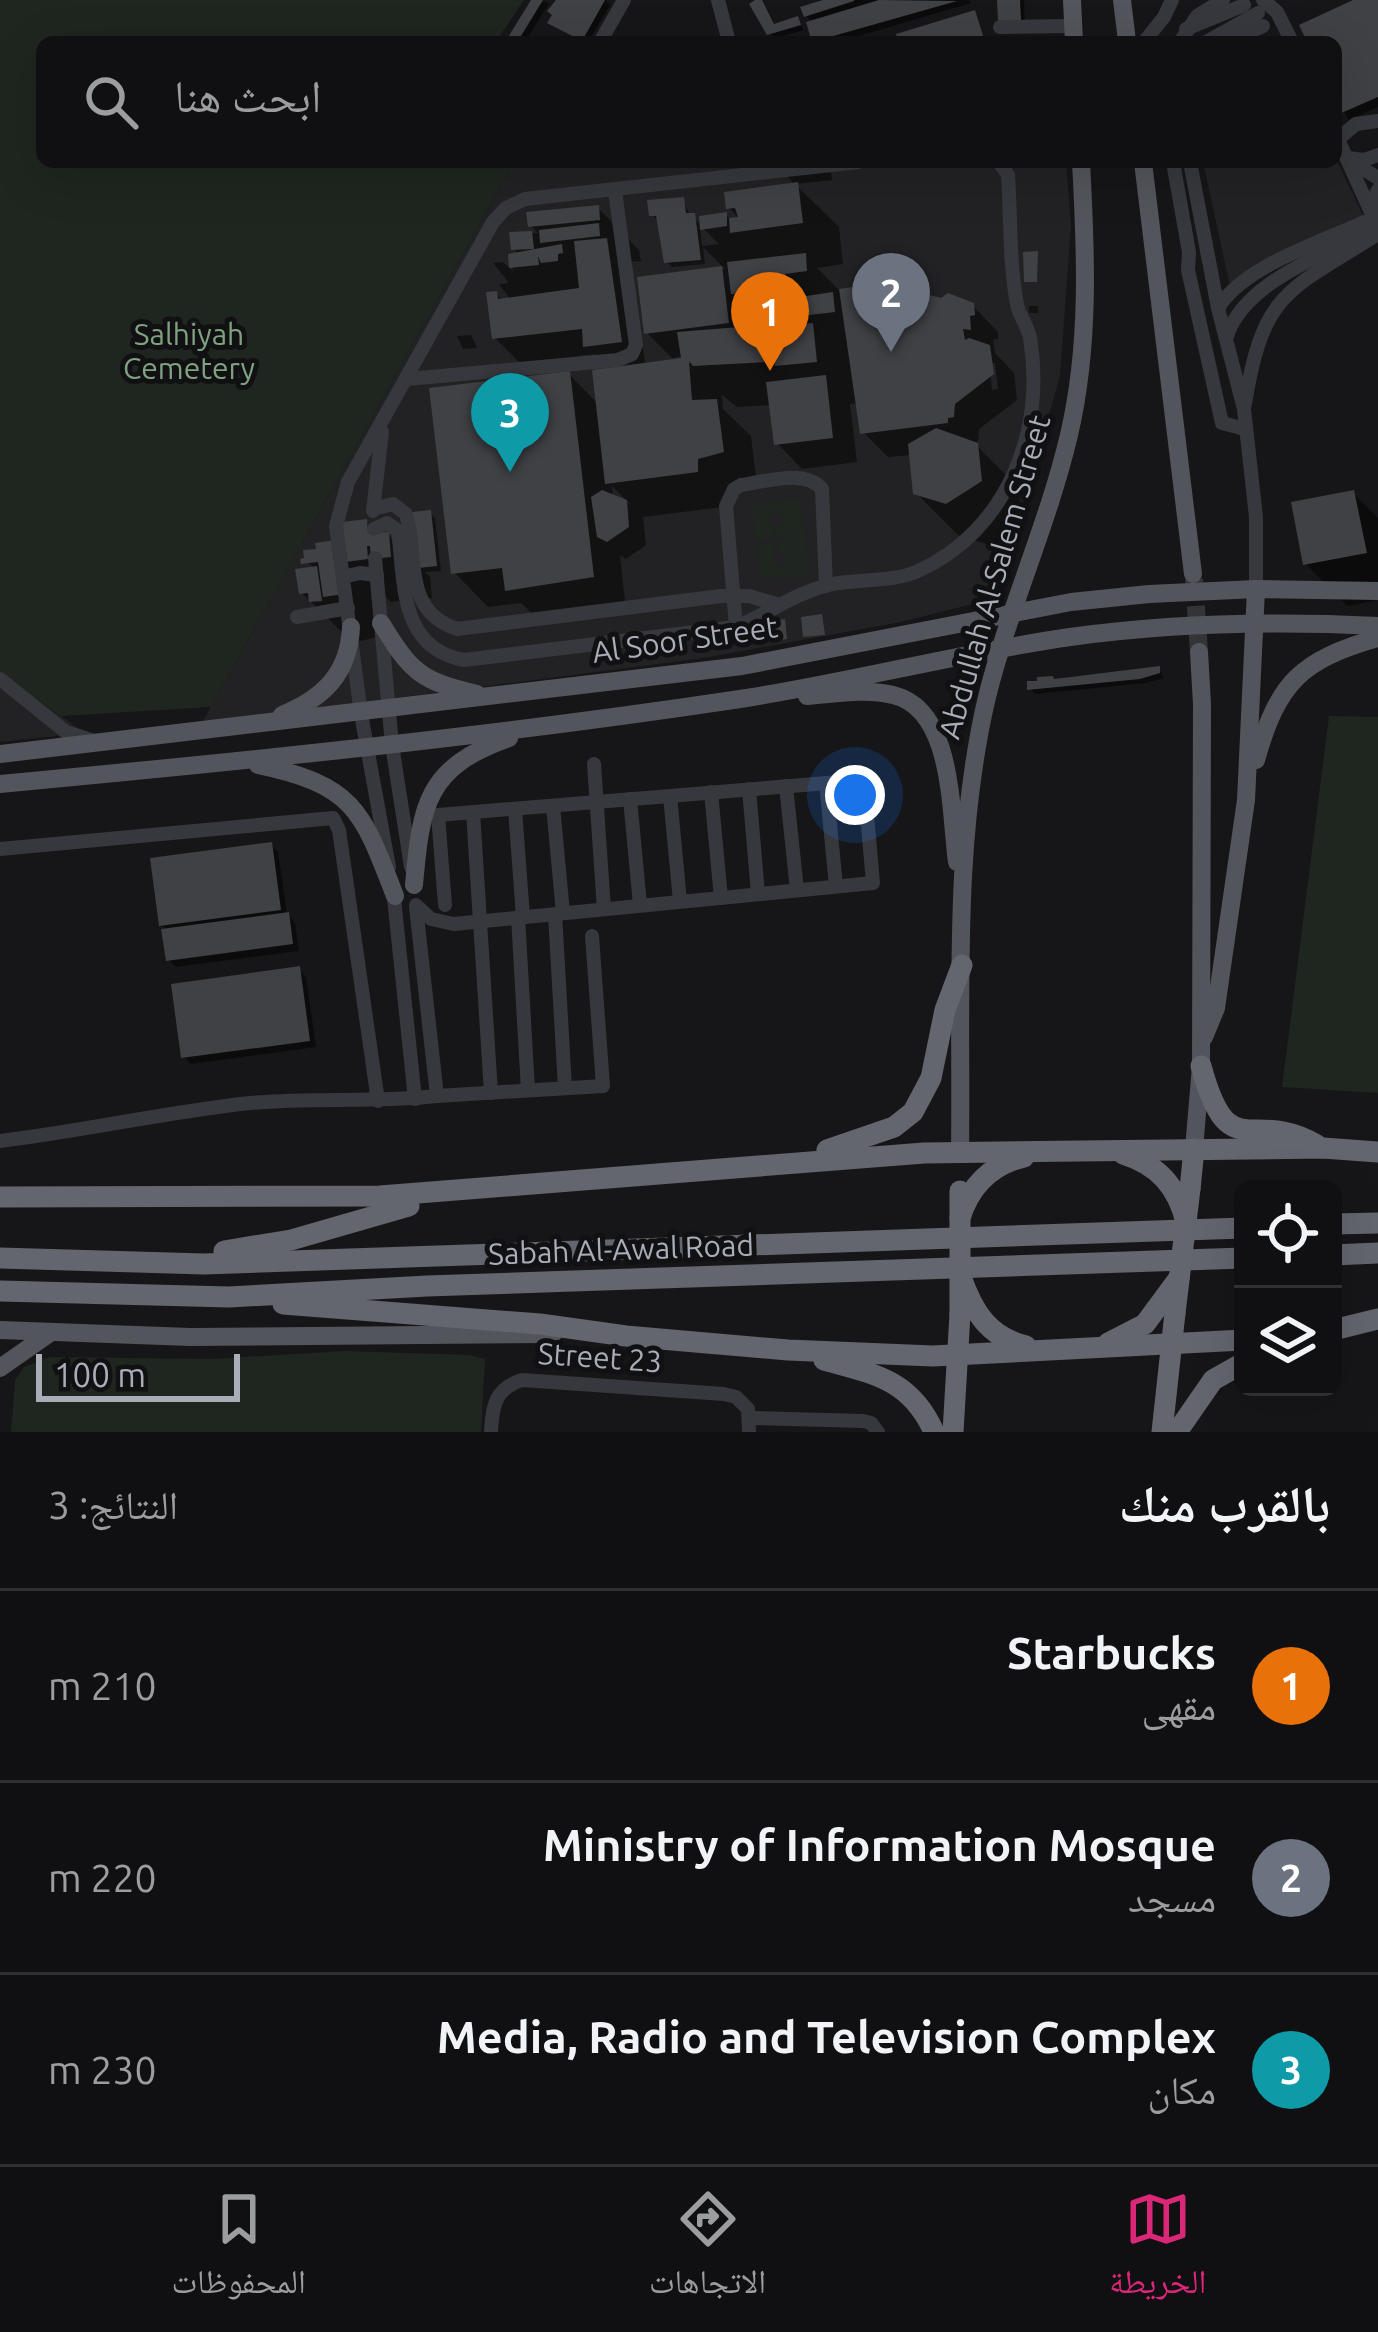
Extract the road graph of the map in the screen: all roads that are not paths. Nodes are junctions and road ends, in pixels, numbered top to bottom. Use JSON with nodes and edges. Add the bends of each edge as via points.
{"nodes":[{"id":1,"x":624,"y":0,"type":"edge"},
{"id":2,"x":1072,"y":0,"type":"edge"},
{"id":3,"x":1122,"y":0,"type":"edge"},
{"id":4,"x":1223,"y":0,"type":"edge"},
{"id":5,"x":1176,"y":1,"type":"edge"},
{"id":6,"x":724,"y":2,"type":"edge"},
{"id":7,"x":1257,"y":11,"type":"edge"},
{"id":8,"x":1000,"y":27,"type":"dead end"},
{"id":9,"x":1074,"y":34,"type":"edge"},
{"id":10,"x":603,"y":36,"type":"edge"},
{"id":11,"x":728,"y":36,"type":"edge"},
{"id":12,"x":1126,"y":36,"type":"edge"},
{"id":13,"x":1149,"y":36,"type":"edge"},
{"id":14,"x":1183,"y":36,"type":"edge"},
{"id":15,"x":1216,"y":36,"type":"edge"},
{"id":16,"x":1233,"y":36,"type":"edge"},
{"id":17,"x":1289,"y":36,"type":"edge"},
{"id":18,"x":1378,"y":121,"type":"edge"},
{"id":19,"x":1342,"y":134,"type":"edge"},
{"id":20,"x":1342,"y":147,"type":"edge"},
{"id":21,"x":1378,"y":155,"type":"edge"},
{"id":22,"x":1348,"y":159,"type":"junction"},
{"id":23,"x":809,"y":168,"type":"edge"},
{"id":24,"x":1003,"y":168,"type":"edge"},
{"id":25,"x":1083,"y":168,"type":"edge"},
{"id":26,"x":1144,"y":168,"type":"edge"},
{"id":27,"x":1174,"y":168,"type":"edge"},
{"id":28,"x":1191,"y":168,"type":"edge"},
{"id":29,"x":1378,"y":178,"type":"edge"},
{"id":30,"x":1378,"y":190,"type":"edge"},
{"id":31,"x":615,"y":191,"type":"junction"},
{"id":32,"x":1372,"y":224,"type":"edge"},
{"id":33,"x":1218,"y":308,"type":"junction"},
{"id":34,"x":1226,"y":341,"type":"junction"},
{"id":35,"x":406,"y":379,"type":"junction"},
{"id":36,"x":1244,"y":409,"type":"junction"},
{"id":37,"x":383,"y":421,"type":"junction"},
{"id":38,"x":1245,"y":429,"type":"junction"},
{"id":39,"x":353,"y":474,"type":"junction"},
{"id":40,"x":375,"y":482,"type":"junction"},
{"id":41,"x":373,"y":509,"type":"junction"},
{"id":42,"x":375,"y":559,"type":"dead end"},
{"id":43,"x":1193,"y":574,"type":"tunnel mouth"},
{"id":44,"x":377,"y":575,"type":"junction"},
{"id":45,"x":343,"y":577,"type":"junction"},
{"id":46,"x":826,"y":586,"type":"junction"},
{"id":47,"x":1256,"y":589,"type":"junction"},
{"id":48,"x":1378,"y":591,"type":"edge"},
{"id":49,"x":734,"y":595,"type":"junction"},
{"id":50,"x":776,"y":604,"type":"junction"},
{"id":51,"x":1014,"y":612,"type":"junction"},
{"id":52,"x":297,"y":617,"type":"dead end"},
{"id":53,"x":349,"y":617,"type":"junction"},
{"id":54,"x":382,"y":623,"type":"junction"},
{"id":55,"x":1256,"y":625,"type":"junction"},
{"id":56,"x":1378,"y":626,"type":"edge"},
{"id":57,"x":736,"y":627,"type":"junction"},
{"id":58,"x":1378,"y":638,"type":"edge"},
{"id":59,"x":1002,"y":648,"type":"junction"},
{"id":60,"x":1199,"y":652,"type":"tunnel mouth"},
{"id":61,"x":0,"y":680,"type":"edge"},
{"id":62,"x":494,"y":697,"type":"junction"},
{"id":63,"x":736,"y":700,"type":"junction"},
{"id":64,"x":388,"y":711,"type":"junction"},
{"id":65,"x":361,"y":714,"type":"junction"},
{"id":66,"x":254,"y":726,"type":"junction"},
{"id":67,"x":545,"y":726,"type":"junction"},
{"id":68,"x":102,"y":743,"type":"junction"},
{"id":69,"x":392,"y":745,"type":"junction"},
{"id":70,"x":368,"y":748,"type":"junction"},
{"id":71,"x":0,"y":754,"type":"edge"},
{"id":72,"x":242,"y":761,"type":"junction"},
{"id":73,"x":594,"y":764,"type":"dead end"},
{"id":74,"x":826,"y":783,"type":"junction"},
{"id":75,"x":0,"y":784,"type":"edge"},
{"id":76,"x":787,"y":786,"type":"junction"},
{"id":77,"x":749,"y":789,"type":"junction"},
{"id":78,"x":711,"y":793,"type":"junction"},
{"id":79,"x":670,"y":796,"type":"junction"},
{"id":80,"x":630,"y":799,"type":"junction"},
{"id":81,"x":1246,"y":800,"type":"junction"},
{"id":82,"x":596,"y":802,"type":"junction"},
{"id":83,"x":554,"y":806,"type":"junction"},
{"id":84,"x":515,"y":809,"type":"junction"},
{"id":85,"x":473,"y":812,"type":"junction"},
{"id":86,"x":0,"y":848,"type":"edge"},
{"id":87,"x":836,"y":886,"type":"junction"},
{"id":88,"x":797,"y":890,"type":"junction"},
{"id":89,"x":962,"y":892,"type":"junction"},
{"id":90,"x":758,"y":893,"type":"junction"},
{"id":91,"x":415,"y":895,"type":"junction"},
{"id":92,"x":394,"y":896,"type":"junction"},
{"id":93,"x":721,"y":898,"type":"junction"},
{"id":94,"x":680,"y":902,"type":"junction"},
{"id":95,"x":446,"y":905,"type":"dead end"},
{"id":96,"x":640,"y":905,"type":"junction"},
{"id":97,"x":604,"y":909,"type":"junction"},
{"id":98,"x":559,"y":913,"type":"junction"},
{"id":99,"x":521,"y":917,"type":"junction"},
{"id":100,"x":482,"y":921,"type":"junction"},
{"id":101,"x":454,"y":924,"type":"junction"},
{"id":102,"x":592,"y":936,"type":"dead end"},
{"id":103,"x":421,"y":952,"type":"junction"},
{"id":104,"x":962,"y":964,"type":"junction"},
{"id":105,"x":1202,"y":1042,"type":"junction"},
{"id":106,"x":1202,"y":1066,"type":"junction"},
{"id":107,"x":565,"y":1088,"type":"junction"},
{"id":108,"x":528,"y":1090,"type":"junction"},
{"id":109,"x":491,"y":1093,"type":"junction"},
{"id":110,"x":437,"y":1096,"type":"junction"},
{"id":111,"x":415,"y":1099,"type":"junction"},
{"id":112,"x":378,"y":1101,"type":"junction"},
{"id":113,"x":0,"y":1141,"type":"edge"},
{"id":114,"x":1323,"y":1148,"type":"junction"},
{"id":115,"x":1194,"y":1149,"type":"junction"},
{"id":116,"x":1092,"y":1150,"type":"junction"},
{"id":117,"x":1048,"y":1151,"type":"junction"},
{"id":118,"x":960,"y":1152,"type":"junction"},
{"id":119,"x":1378,"y":1152,"type":"edge"},
{"id":120,"x":786,"y":1162,"type":"junction"},
{"id":121,"x":534,"y":1187,"type":"junction"},
{"id":122,"x":966,"y":1190,"type":"junction"},
{"id":123,"x":1184,"y":1191,"type":"junction"},
{"id":124,"x":0,"y":1197,"type":"edge"},
{"id":125,"x":1378,"y":1223,"type":"edge"},
{"id":126,"x":1342,"y":1225,"type":"edge"},
{"id":127,"x":1234,"y":1228,"type":"edge"},
{"id":128,"x":1378,"y":1253,"type":"edge"},
{"id":129,"x":1342,"y":1255,"type":"edge"},
{"id":130,"x":0,"y":1258,"type":"edge"},
{"id":131,"x":1234,"y":1258,"type":"edge"},
{"id":132,"x":145,"y":1262,"type":"junction"},
{"id":133,"x":0,"y":1291,"type":"edge"},
{"id":134,"x":229,"y":1297,"type":"junction"},
{"id":135,"x":966,"y":1310,"type":"junction"},
{"id":136,"x":1166,"y":1312,"type":"junction"},
{"id":137,"x":1378,"y":1319,"type":"edge"},
{"id":138,"x":1342,"y":1328,"type":"edge"},
{"id":139,"x":0,"y":1330,"type":"edge"},
{"id":140,"x":50,"y":1333,"type":"junction"},
{"id":141,"x":626,"y":1336,"type":"junction"},
{"id":142,"x":1234,"y":1341,"type":"edge"},
{"id":143,"x":1173,"y":1346,"type":"junction"},
{"id":144,"x":1090,"y":1348,"type":"junction"},
{"id":145,"x":788,"y":1350,"type":"junction"},
{"id":146,"x":1044,"y":1350,"type":"junction"},
{"id":147,"x":957,"y":1355,"type":"junction"},
{"id":148,"x":0,"y":1368,"type":"edge"},
{"id":149,"x":1234,"y":1369,"type":"edge"},
{"id":150,"x":750,"y":1425,"type":"edge"},
{"id":151,"x":490,"y":1432,"type":"edge"},
{"id":152,"x":878,"y":1432,"type":"edge"},
{"id":153,"x":934,"y":1432,"type":"edge"},
{"id":154,"x":953,"y":1432,"type":"edge"},
{"id":155,"x":1162,"y":1432,"type":"edge"},
{"id":156,"x":1178,"y":1432,"type":"edge"}],
"edges":[{"from":1,"to":10,"type":"street"},
{"from":2,"to":9,"type":"main road"},
{"from":3,"to":12,"type":"main road"},
{"from":4,"to":14,"type":"street"},
{"from":5,"to":13,"type":"street"},
{"from":6,"to":11,"type":"street"},
{"from":7,"to":14,"type":"street"},
{"from":7,"to":15,"type":"street"},
{"from":7,"to":16,"type":"street"},
{"from":7,"to":17,"type":"street","via":[[1277,12]]},
{"from":8,"to":9,"type":"street"},
{"from":18,"to":19,"type":"street"},
{"from":20,"to":22,"type":"street"},
{"from":21,"to":22,"type":"street"},
{"from":22,"to":29,"type":"street"},
{"from":22,"to":32,"type":"street"},
{"from":23,"to":31,"type":"street"},
{"from":24,"to":46,"type":"street","via":[[1017,308],[1030,336],[1031,393],[1016,476],[991,515],[926,568]]},
{"from":25,"to":51,"type":"main road","name":"Abdullah Al-Salem Street","via":[[1083,357],[1069,435]]},
{"from":26,"to":43,"type":"main road"},
{"from":27,"to":38,"type":"street","via":[[1222,423]]},
{"from":28,"to":33,"type":"street"},
{"from":30,"to":32,"type":"street"},
{"from":31,"to":35,"type":"street","via":[[506,208]]},
{"from":31,"to":35,"type":"street","via":[[632,354]]},
{"from":32,"to":33,"type":"street","via":[[1249,277]]},
{"from":32,"to":34,"type":"street","via":[[1259,290]]},
{"from":32,"to":36,"type":"street","via":[[1275,307],[1255,346]]},
{"from":33,"to":34,"type":"street"},
{"from":34,"to":36,"type":"street"},
{"from":35,"to":37,"type":"street"},
{"from":36,"to":38,"type":"street"},
{"from":37,"to":39,"type":"street"},
{"from":37,"to":40,"type":"street"},
{"from":38,"to":47,"type":"street"},
{"from":39,"to":40,"type":"street","via":[[366,472]]},
{"from":39,"to":45,"type":"street","via":[[336,526]]},
{"from":40,"to":41,"type":"street"},
{"from":41,"to":49,"type":"street","via":[[387,503],[406,514],[416,592],[435,618],[457,628]]},
{"from":41,"to":57,"type":"street","via":[[374,531],[387,523],[398,531],[408,614],[454,658]]},
{"from":42,"to":44,"type":"street"},
{"from":44,"to":45,"type":"street"},
{"from":44,"to":54,"type":"street"},
{"from":45,"to":53,"type":"street"},
{"from":46,"to":49,"type":"street","via":[[822,489],[806,477],[734,489],[726,506]]},
{"from":46,"to":50,"type":"street"},
{"from":47,"to":48,"type":"main road","name":"Al Soor Street"},
{"from":47,"to":51,"type":"main road","name":"Al Soor Street","via":[[1148,593]]},
{"from":47,"to":55,"type":"main road"},
{"from":49,"to":50,"type":"street"},
{"from":49,"to":57,"type":"street"},
{"from":50,"to":57,"type":"street"},
{"from":51,"to":59,"type":"main road","name":"Abdullah Al-Salem Street"},
{"from":51,"to":62,"type":"main road","name":"Al Soor Street","via":[[742,666]]},
{"from":52,"to":53,"type":"street"},
{"from":53,"to":65,"type":"street"},
{"from":53,"to":66,"type":"main road","via":[[345,662],[326,691]]},
{"from":54,"to":62,"type":"main road","via":[[422,677]]},
{"from":54,"to":64,"type":"street"},
{"from":55,"to":56,"type":"main road"},
{"from":55,"to":59,"type":"main road"},
{"from":55,"to":81,"type":"main road"},
{"from":58,"to":81,"type":"main road","via":[[1317,659],[1291,681],[1272,712]]},
{"from":59,"to":63,"type":"main road"},
{"from":59,"to":89,"type":"main road","name":"Abdullah Al-Salem Street","via":[[972,778]]},
{"from":60,"to":105,"type":"main road"},
{"from":61,"to":68,"type":"street","via":[[66,732]]},
{"from":62,"to":64,"type":"main road","name":"Al Soor Street"},
{"from":63,"to":67,"type":"main road"},
{"from":63,"to":89,"type":"main road","via":[[877,693],[919,708],[942,747]]},
{"from":64,"to":65,"type":"main road","name":"Al Soor Street"},
{"from":64,"to":69,"type":"street"},
{"from":65,"to":66,"type":"main road","name":"Al Soor Street"},
{"from":65,"to":70,"type":"street"},
{"from":66,"to":68,"type":"main road","name":"Al Soor Street"},
{"from":67,"to":69,"type":"main road"},
{"from":67,"to":91,"type":"main road","via":[[462,758],[443,774],[419,823]]},
{"from":68,"to":71,"type":"main road","name":"Al Soor Street"},
{"from":69,"to":70,"type":"main road"},
{"from":69,"to":91,"type":"street"},
{"from":70,"to":72,"type":"main road"},
{"from":70,"to":92,"type":"street"},
{"from":72,"to":75,"type":"main road"},
{"from":72,"to":92,"type":"main road","via":[[309,776],[347,800]]},
{"from":73,"to":82,"type":"street"},
{"from":74,"to":76,"type":"street"},
{"from":74,"to":87,"type":"street"},
{"from":74,"to":87,"type":"street","via":[[864,780],[866,800],[873,883]]},
{"from":76,"to":77,"type":"street"},
{"from":76,"to":88,"type":"street"},
{"from":77,"to":78,"type":"street"},
{"from":77,"to":90,"type":"street"},
{"from":78,"to":79,"type":"street"},
{"from":78,"to":93,"type":"street"},
{"from":79,"to":80,"type":"street"},
{"from":79,"to":94,"type":"street"},
{"from":80,"to":82,"type":"street"},
{"from":80,"to":96,"type":"street"},
{"from":81,"to":105,"type":"main road","via":[[1216,1008]]},
{"from":82,"to":83,"type":"street"},
{"from":82,"to":97,"type":"street"},
{"from":83,"to":84,"type":"street"},
{"from":83,"to":98,"type":"street"},
{"from":84,"to":85,"type":"street"},
{"from":84,"to":99,"type":"street"},
{"from":85,"to":95,"type":"street","via":[[438,815]]},
{"from":85,"to":100,"type":"street"},
{"from":86,"to":112,"type":"street","via":[[333,818]]},
{"from":87,"to":88,"type":"street"},
{"from":88,"to":90,"type":"street"},
{"from":89,"to":104,"type":"main road","name":"Abdullah Al-Salem Street"},
{"from":90,"to":93,"type":"street"},
{"from":91,"to":101,"type":"street","via":[[431,919]]},
{"from":91,"to":103,"type":"street"},
{"from":92,"to":111,"type":"street"},
{"from":93,"to":94,"type":"street"},
{"from":94,"to":96,"type":"street"},
{"from":96,"to":97,"type":"street"},
{"from":97,"to":98,"type":"street"},
{"from":98,"to":99,"type":"street"},
{"from":98,"to":107,"type":"street"},
{"from":99,"to":100,"type":"street"},
{"from":99,"to":108,"type":"street"},
{"from":100,"to":101,"type":"street"},
{"from":100,"to":109,"type":"street"},
{"from":101,"to":103,"type":"street"},
{"from":102,"to":107,"type":"street","via":[[603,1086]]},
{"from":103,"to":110,"type":"street"},
{"from":104,"to":118,"type":"main road","name":"Abdullah Al-Salem Street"},
{"from":104,"to":120,"type":"highway","via":[[914,1112],[870,1136]]},
{"from":105,"to":106,"type":"main road"},
{"from":106,"to":114,"type":"highway","via":[[1225,1122],[1289,1132]]},
{"from":106,"to":115,"type":"main road"},
{"from":107,"to":108,"type":"street"},
{"from":108,"to":109,"type":"street"},
{"from":109,"to":110,"type":"street"},
{"from":110,"to":111,"type":"street"},
{"from":111,"to":112,"type":"street"},
{"from":112,"to":113,"type":"street","via":[[249,1103]]},
{"from":114,"to":115,"type":"highway"},
{"from":114,"to":119,"type":"highway"},
{"from":115,"to":116,"type":"highway"},
{"from":115,"to":123,"type":"highway"},
{"from":116,"to":117,"type":"highway"},
{"from":116,"to":123,"type":"highway","via":[[1142,1160]]},
{"from":117,"to":118,"type":"highway"},
{"from":117,"to":122,"type":"highway","via":[[999,1166]]},
{"from":118,"to":120,"type":"highway"},
{"from":118,"to":122,"type":"highway"},
{"from":120,"to":121,"type":"highway"},
{"from":121,"to":124,"type":"highway","via":[[380,1196]]},
{"from":121,"to":132,"type":"highway","via":[[387,1209],[291,1240]]},
{"from":122,"to":135,"type":"highway","bridge":true},
{"from":123,"to":136,"type":"highway","bridge":true,"via":[[1179,1278]]},
{"from":125,"to":126,"type":"highway"},
{"from":127,"to":132,"type":"highway","name":"Sabah Al-Awal Road"},
{"from":128,"to":129,"type":"highway"},
{"from":130,"to":132,"type":"highway","name":"Sabah Al-Awal Road"},
{"from":131,"to":134,"type":"highway","name":"Sabah Al-Awal Road"},
{"from":133,"to":134,"type":"highway","name":"Sabah Al-Awal Road"},
{"from":134,"to":141,"type":"highway"},
{"from":135,"to":146,"type":"highway","via":[[995,1334]]},
{"from":135,"to":147,"type":"highway"},
{"from":136,"to":143,"type":"highway"},
{"from":136,"to":144,"type":"highway"},
{"from":137,"to":138,"type":"highway"},
{"from":139,"to":140,"type":"main road"},
{"from":140,"to":141,"type":"main road"},
{"from":140,"to":148,"type":"main road"},
{"from":141,"to":145,"type":"highway"},
{"from":142,"to":143,"type":"highway"},
{"from":143,"to":144,"type":"highway"},
{"from":143,"to":155,"type":"highway"},
{"from":144,"to":146,"type":"highway"},
{"from":145,"to":147,"type":"highway"},
{"from":145,"to":153,"type":"highway","via":[[907,1390]]},
{"from":146,"to":147,"type":"highway"},
{"from":147,"to":154,"type":"highway"},
{"from":149,"to":156,"type":"highway","via":[[1213,1380]]},
{"from":150,"to":151,"type":"street","name":"Street 23","via":[[736,1396],[522,1380],[502,1391]]},
{"from":150,"to":152,"type":"street","via":[[863,1421]]}]}
